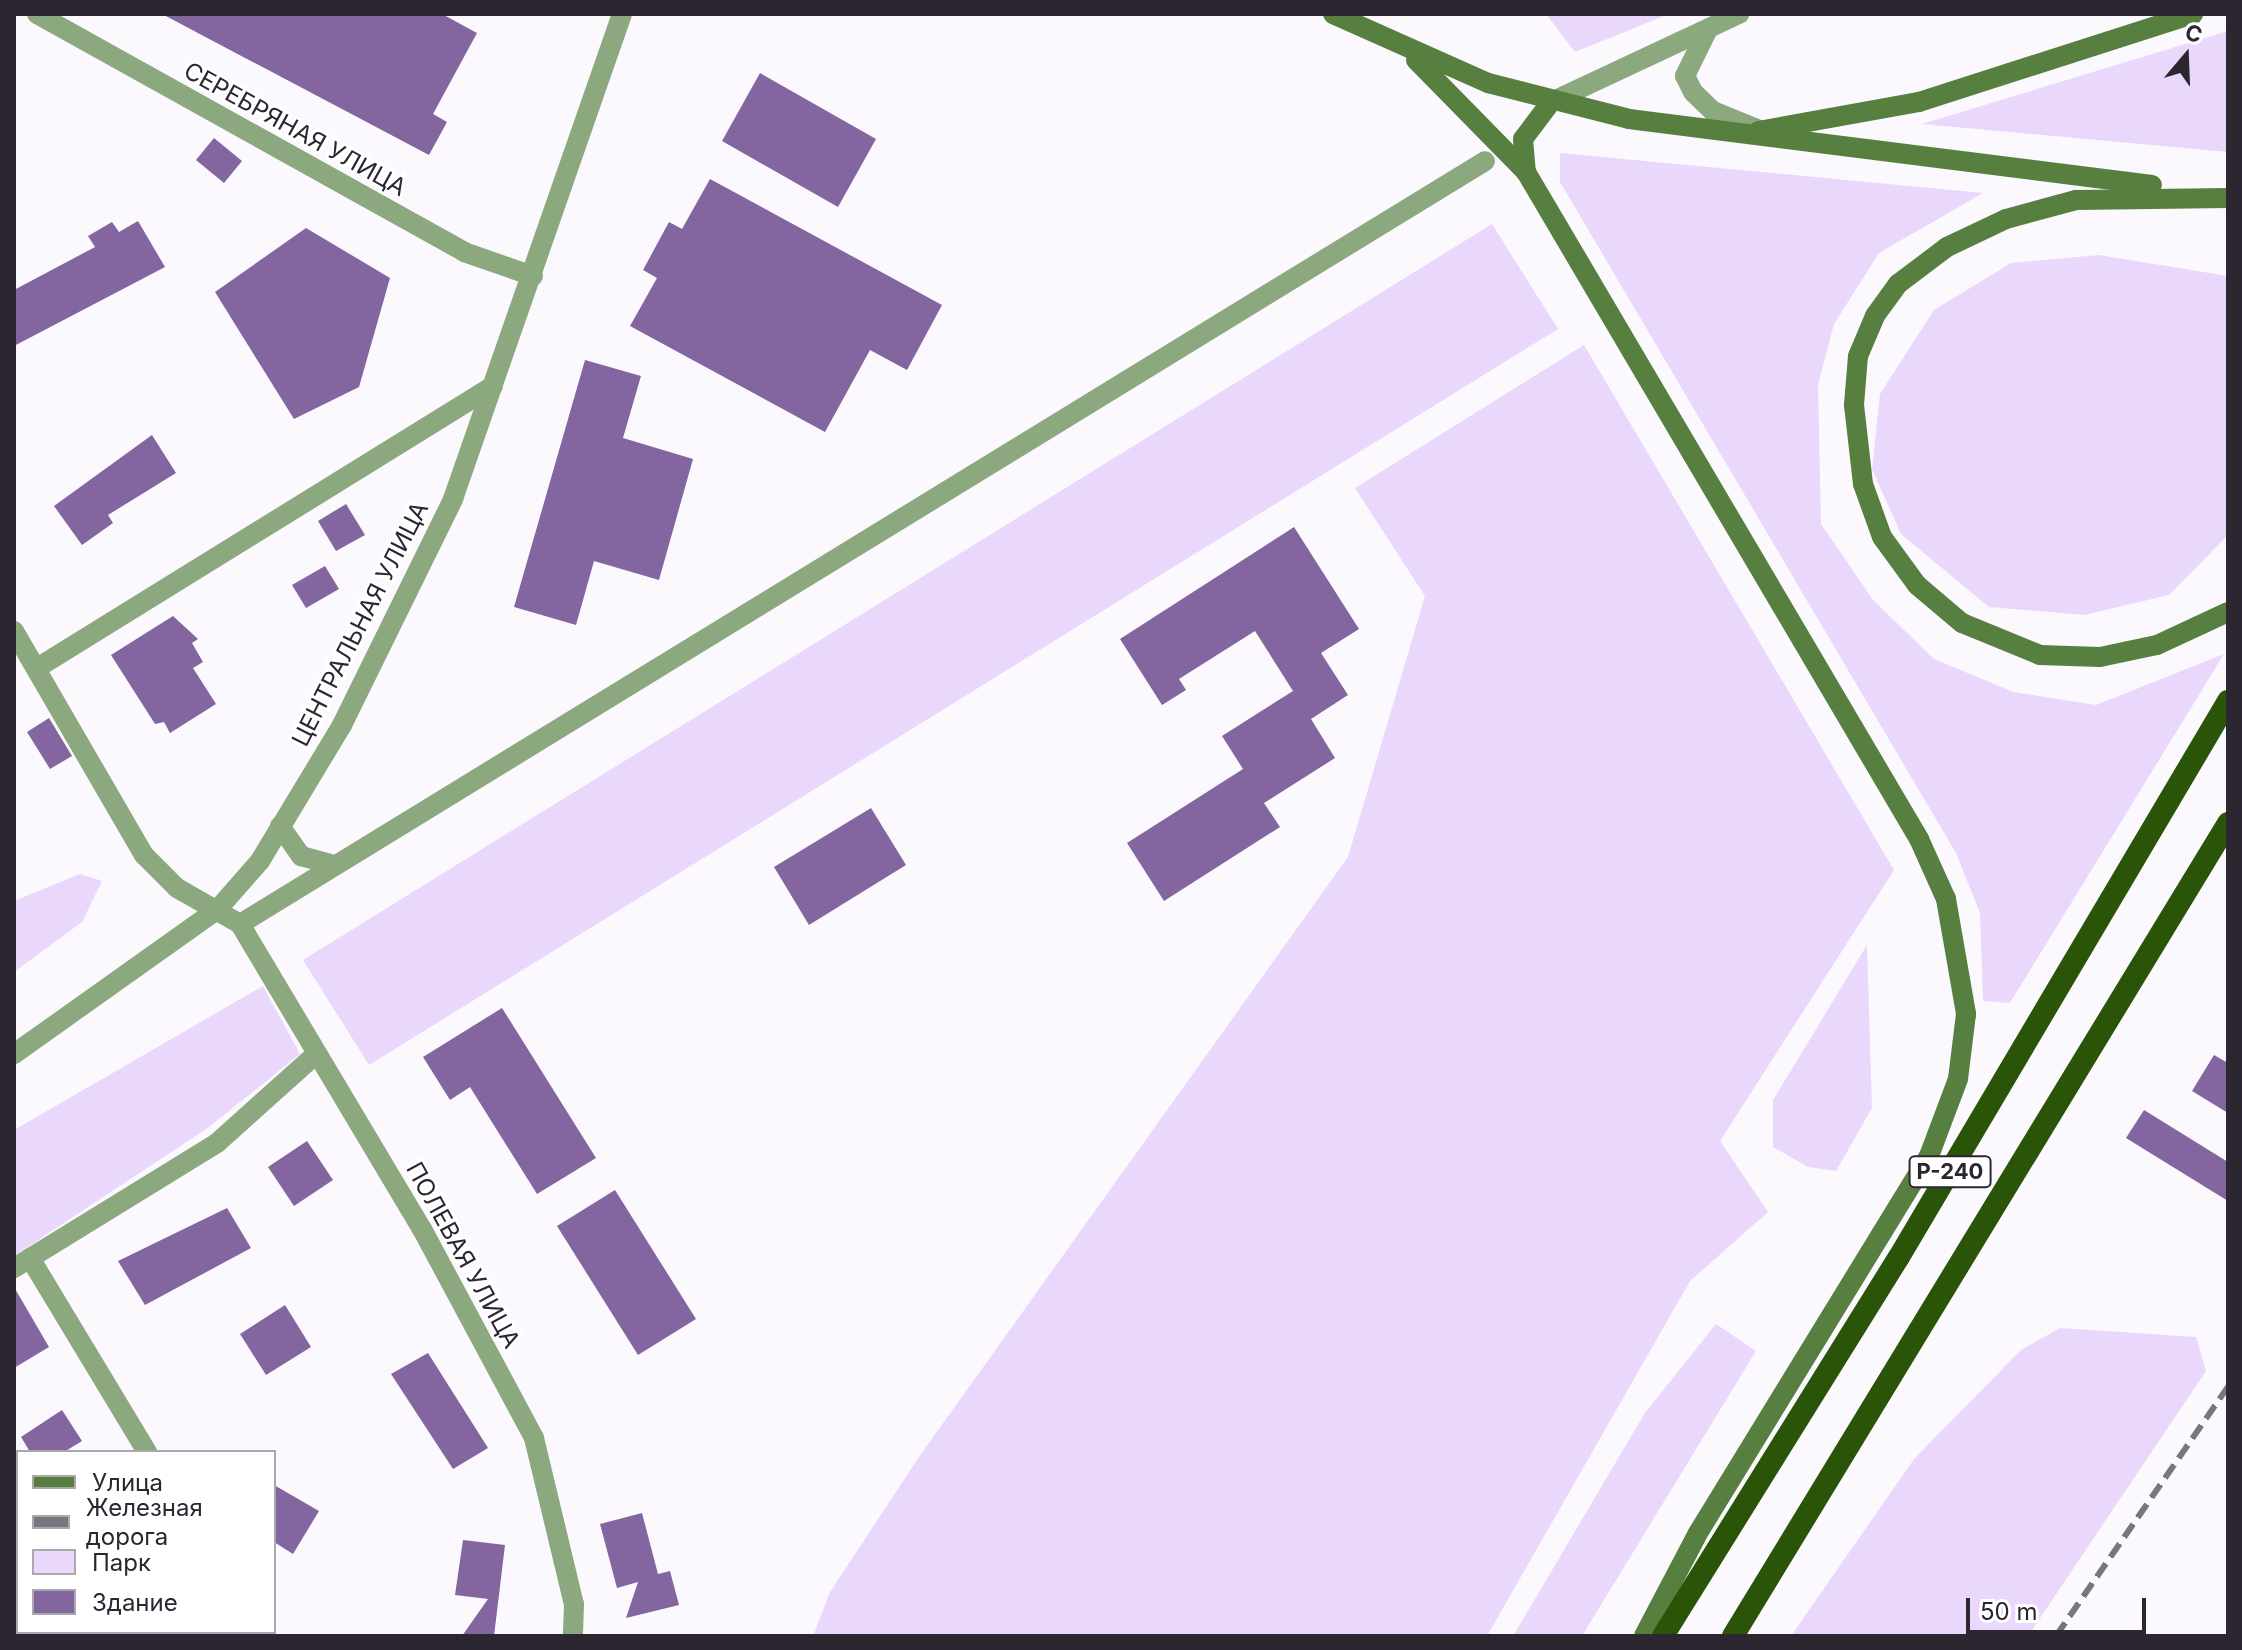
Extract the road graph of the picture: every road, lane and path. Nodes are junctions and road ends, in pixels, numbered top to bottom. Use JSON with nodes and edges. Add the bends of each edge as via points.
{"nodes":[{"id":1,"x":37,"y":14,"type":"edge"},
{"id":2,"x":622,"y":14,"type":"edge"},
{"id":3,"x":1333,"y":14,"type":"edge"},
{"id":4,"x":1739,"y":14,"type":"edge"},
{"id":5,"x":2193,"y":14,"type":"edge"},
{"id":6,"x":1707,"y":31,"type":"junction"},
{"id":7,"x":1407,"y":52,"type":"junction"},
{"id":8,"x":1551,"y":102,"type":"junction"},
{"id":9,"x":1762,"y":131,"type":"junction"},
{"id":10,"x":1705,"y":134,"type":"junction"},
{"id":11,"x":1485,"y":161,"type":"dead end"},
{"id":12,"x":1526,"y":172,"type":"junction"},
{"id":13,"x":2228,"y":196,"type":"edge"},
{"id":14,"x":533,"y":276,"type":"junction"},
{"id":15,"x":493,"y":386,"type":"junction"},
{"id":16,"x":2228,"y":612,"type":"edge"},
{"id":17,"x":14,"y":631,"type":"edge"},
{"id":18,"x":37,"y":668,"type":"junction"},
{"id":19,"x":2228,"y":701,"type":"edge"},
{"id":20,"x":2228,"y":823,"type":"edge"},
{"id":21,"x":280,"y":826,"type":"junction"},
{"id":22,"x":334,"y":865,"type":"junction"},
{"id":23,"x":217,"y":910,"type":"junction"},
{"id":24,"x":240,"y":924,"type":"junction"},
{"id":25,"x":14,"y":1054,"type":"edge"},
{"id":26,"x":315,"y":1055,"type":"junction"},
{"id":27,"x":22,"y":1263,"type":"edge"},
{"id":28,"x":146,"y":1450,"type":"edge"},
{"id":29,"x":573,"y":1636,"type":"edge"},
{"id":30,"x":1644,"y":1636,"type":"edge"},
{"id":31,"x":1663,"y":1636,"type":"edge"},
{"id":32,"x":1733,"y":1636,"type":"edge"}],
"edges":[{"from":1,"to":14,"type":"street","name":"СЕРЕБРЯНАЯ УЛИЦА","via":[[464,252]]},
{"from":2,"to":14,"type":"street","name":"ЦЕНТРАЛЬНАЯ УЛИЦА"},
{"from":3,"to":7,"type":"main road"},
{"from":4,"to":6,"type":"street"},
{"from":5,"to":9,"type":"main road","via":[[1919,102]]},
{"from":6,"to":8,"type":"street"},
{"from":6,"to":9,"type":"street","via":[[1687,67],[1693,92],[1713,111]]},
{"from":7,"to":8,"type":"main road"},
{"from":7,"to":12,"type":"main road"},
{"from":8,"to":10,"type":"main road"},
{"from":8,"to":12,"type":"main road","via":[[1523,139]]},
{"from":9,"to":10,"type":"main road"},
{"from":10,"to":13,"type":"main road"},
{"from":11,"to":22,"type":"street"},
{"from":12,"to":30,"type":"main road","via":[[1919,839],[1946,899],[1966,1014],[1958,1079],[1929,1156],[1698,1533]]},
{"from":13,"to":16,"type":"main road","via":[[2076,200],[2006,219],[1947,247],[1898,284],[1866,333],[1854,429],[1871,512],[1898,564],[1938,605],[1989,638],[2040,655],[2100,657],[2171,640]]},
{"from":14,"to":15,"type":"street","name":"ЦЕНТРАЛЬНАЯ УЛИЦА"},
{"from":15,"to":18,"type":"street"},
{"from":15,"to":21,"type":"street","name":"ЦЕНТРАЛЬНАЯ УЛИЦА","via":[[412,591]]},
{"from":17,"to":18,"type":"street"},
{"from":18,"to":23,"type":"street","via":[[144,855],[177,888]]},
{"from":19,"to":31,"type":"highway","number":"Р-240","via":[[1923,1217]]},
{"from":20,"to":32,"type":"highway","number":"Р-240"},
{"from":21,"to":22,"type":"street","via":[[301,856]]},
{"from":21,"to":23,"type":"street","name":"ЦЕНТРАЛЬНАЯ УЛИЦА"},
{"from":22,"to":24,"type":"street"},
{"from":23,"to":24,"type":"street"},
{"from":23,"to":25,"type":"street","name":"ЦЕНТРАЛЬНАЯ УЛИЦА"},
{"from":24,"to":26,"type":"street","name":"ПОЛЕВАЯ УЛИЦА"},
{"from":26,"to":27,"type":"street","via":[[217,1143]]},
{"from":26,"to":29,"type":"street","name":"ПОЛЕВАЯ УЛИЦА","via":[[422,1229],[534,1438],[574,1604]]},
{"from":27,"to":28,"type":"street"}]}
